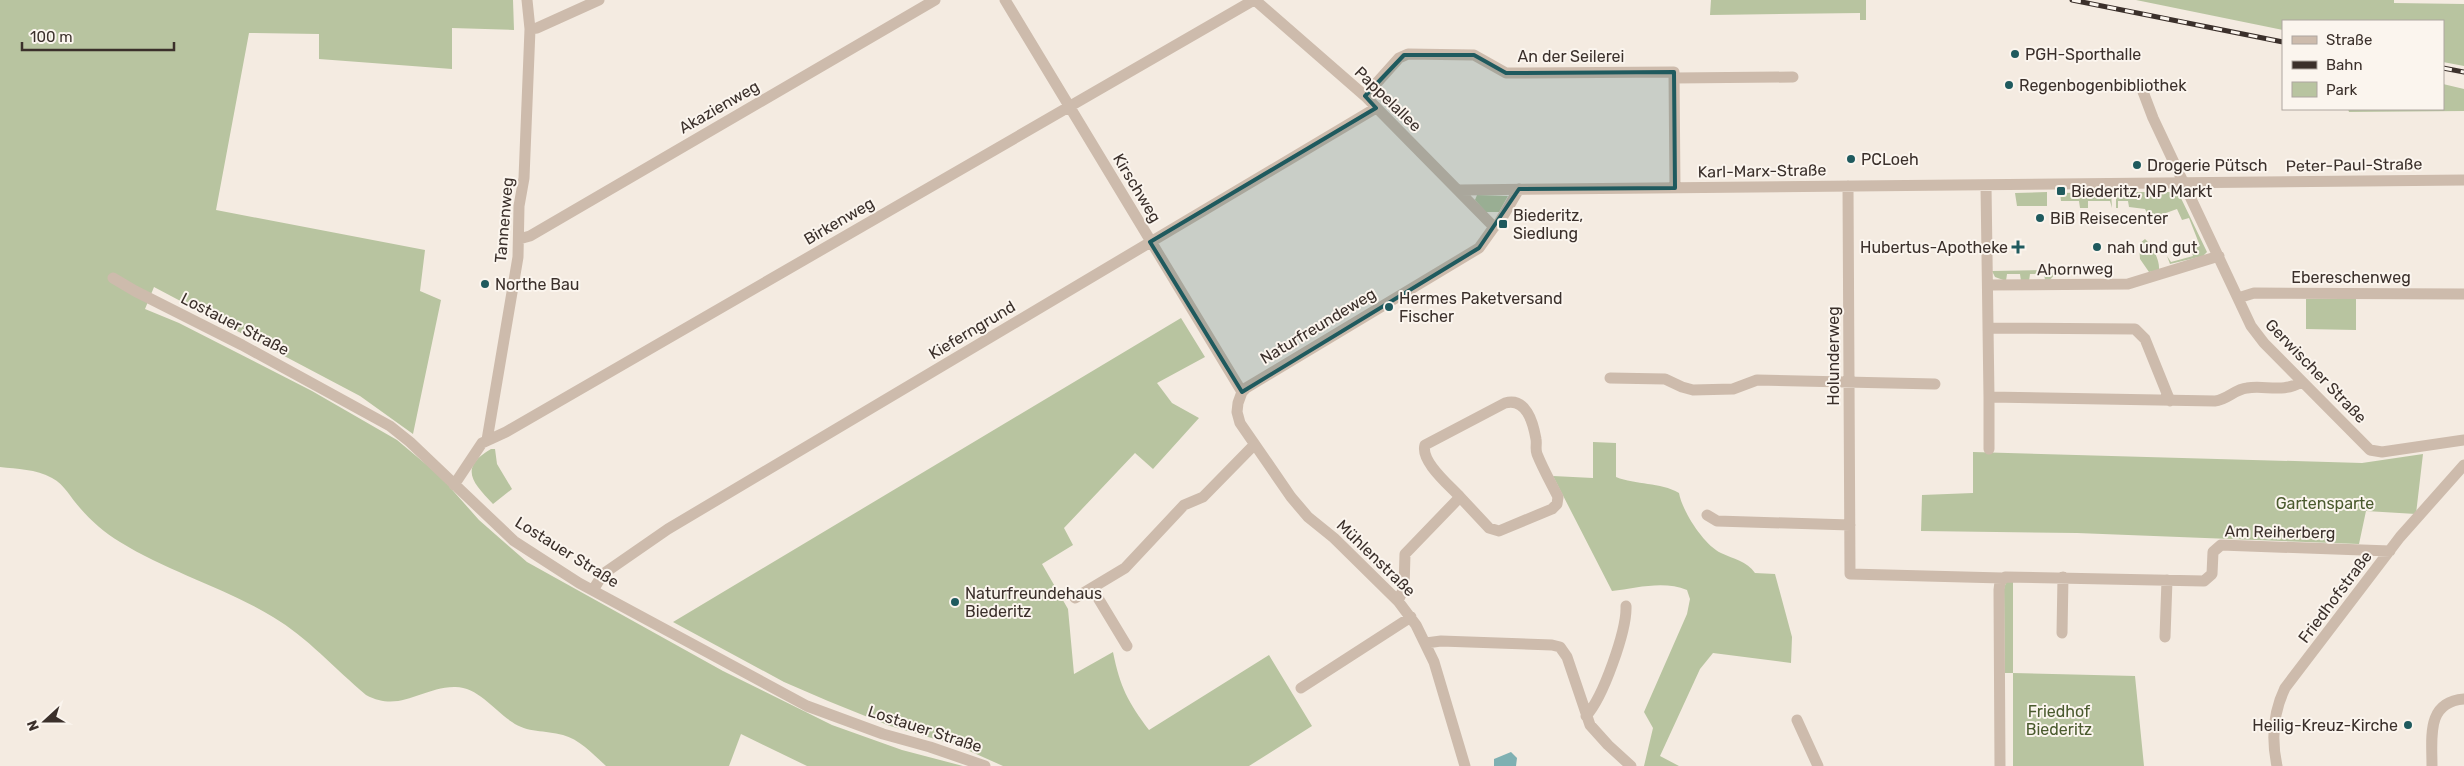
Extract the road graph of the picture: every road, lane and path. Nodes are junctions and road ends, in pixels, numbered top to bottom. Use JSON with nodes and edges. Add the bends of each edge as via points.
{"nodes":[{"id":1,"x":527,"y":0,"type":"edge"},
{"id":2,"x":599,"y":0,"type":"edge"},
{"id":3,"x":935,"y":0,"type":"edge"},
{"id":4,"x":1005,"y":0,"type":"edge"},
{"id":5,"x":1254,"y":0,"type":"edge"},
{"id":6,"x":530,"y":29,"type":"junction"},
{"id":7,"x":1793,"y":77,"type":"dead end"},
{"id":8,"x":1674,"y":78,"type":"junction"},
{"id":9,"x":2142,"y":89,"type":"dead end"},
{"id":10,"x":1364,"y":96,"type":"junction"},
{"id":11,"x":1069,"y":107,"type":"junction"},
{"id":12,"x":1376,"y":108,"type":"junction"},
{"id":13,"x":2464,"y":180,"type":"edge"},
{"id":14,"x":2184,"y":183,"type":"junction"},
{"id":15,"x":1986,"y":185,"type":"junction"},
{"id":16,"x":1848,"y":186,"type":"junction"},
{"id":17,"x":1675,"y":188,"type":"junction"},
{"id":18,"x":1519,"y":189,"type":"junction"},
{"id":19,"x":1460,"y":190,"type":"junction"},
{"id":20,"x":1494,"y":227,"type":"junction"},
{"id":21,"x":519,"y":239,"type":"junction"},
{"id":22,"x":1150,"y":242,"type":"junction"},
{"id":23,"x":2219,"y":256,"type":"junction"},
{"id":24,"x":113,"y":278,"type":"dead end"},
{"id":25,"x":1988,"y":285,"type":"junction"},
{"id":26,"x":2464,"y":294,"type":"edge"},
{"id":27,"x":2238,"y":298,"type":"junction"},
{"id":28,"x":1988,"y":328,"type":"junction"},
{"id":29,"x":1610,"y":378,"type":"dead end"},
{"id":30,"x":1849,"y":382,"type":"junction"},
{"id":31,"x":2301,"y":382,"type":"junction"},
{"id":32,"x":1935,"y":384,"type":"dead end"},
{"id":33,"x":1242,"y":392,"type":"junction"},
{"id":34,"x":1989,"y":397,"type":"junction"},
{"id":35,"x":2170,"y":401,"type":"junction"},
{"id":36,"x":487,"y":440,"type":"junction"},
{"id":37,"x":2464,"y":440,"type":"edge"},
{"id":38,"x":1254,"y":445,"type":"junction"},
{"id":39,"x":1988,"y":450,"type":"dead end"},
{"id":40,"x":2464,"y":465,"type":"edge"},
{"id":41,"x":454,"y":485,"type":"junction"},
{"id":42,"x":1460,"y":497,"type":"junction"},
{"id":43,"x":1707,"y":515,"type":"dead end"},
{"id":44,"x":1850,"y":525,"type":"junction"},
{"id":45,"x":2390,"y":551,"type":"junction"},
{"id":46,"x":2063,"y":577,"type":"junction"},
{"id":47,"x":2002,"y":578,"type":"junction"},
{"id":48,"x":2167,"y":580,"type":"junction"},
{"id":49,"x":1092,"y":588,"type":"junction"},
{"id":50,"x":592,"y":590,"type":"junction"},
{"id":51,"x":1075,"y":598,"type":"dead end"},
{"id":52,"x":1398,"y":600,"type":"junction"},
{"id":53,"x":1626,"y":606,"type":"dead end"},
{"id":54,"x":1412,"y":617,"type":"junction"},
{"id":55,"x":2062,"y":633,"type":"dead end"},
{"id":56,"x":2165,"y":637,"type":"dead end"},
{"id":57,"x":1426,"y":644,"type":"junction"},
{"id":58,"x":1127,"y":646,"type":"dead end"},
{"id":59,"x":1301,"y":688,"type":"dead end"},
{"id":60,"x":2464,"y":699,"type":"edge"},
{"id":61,"x":1586,"y":716,"type":"junction"},
{"id":62,"x":1797,"y":720,"type":"dead end"},
{"id":63,"x":985,"y":766,"type":"edge"},
{"id":64,"x":1465,"y":766,"type":"edge"},
{"id":65,"x":1632,"y":766,"type":"edge"},
{"id":66,"x":1818,"y":766,"type":"edge"},
{"id":67,"x":2000,"y":766,"type":"edge"},
{"id":68,"x":2277,"y":766,"type":"edge"},
{"id":69,"x":2432,"y":766,"type":"edge"}],
"edges":[{"from":1,"to":6,"type":"street","name":"Tannenweg"},
{"from":2,"to":6,"type":"street"},
{"from":3,"to":21,"type":"street","name":"Akazienweg","via":[[538,231]]},
{"from":4,"to":11,"type":"street","name":"Kirschweg"},
{"from":5,"to":10,"type":"street","name":"Pappelallee"},
{"from":5,"to":11,"type":"street","name":"Birkenweg"},
{"from":6,"to":21,"type":"street","name":"Tannenweg"},
{"from":7,"to":8,"type":"street","name":"An der Seilerei"},
{"from":8,"to":10,"type":"street","name":"An der Seilerei","via":[[1674,72],[1506,73],[1474,55],[1408,54],[1399,58]]},
{"from":8,"to":17,"type":"street"},
{"from":9,"to":14,"type":"street","name":"Gerwischer Straße"},
{"from":10,"to":12,"type":"street","name":"Pappelallee"},
{"from":11,"to":22,"type":"street","name":"Kirschweg"},
{"from":11,"to":36,"type":"street","name":"Birkenweg"},
{"from":12,"to":19,"type":"street","name":"Pappelallee","via":[[1451,185]]},
{"from":12,"to":22,"type":"street","name":"Kieferngrund"},
{"from":13,"to":14,"type":"street","name":"Peter-Paul-Straße"},
{"from":14,"to":15,"type":"street","name":"Karl-Marx-Straße"},
{"from":14,"to":23,"type":"street","name":"Gerwischer Straße"},
{"from":15,"to":16,"type":"street","name":"Karl-Marx-Straße"},
{"from":15,"to":25,"type":"street"},
{"from":16,"to":17,"type":"street","name":"Karl-Marx-Straße"},
{"from":16,"to":30,"type":"street","name":"Holunderweg"},
{"from":17,"to":18,"type":"street","name":"Karl-Marx-Straße"},
{"from":18,"to":19,"type":"street","name":"Karl-Marx-Straße"},
{"from":18,"to":20,"type":"street","name":"Naturfreundeweg","via":[[1500,223]]},
{"from":19,"to":20,"type":"street","name":"Pappelallee","via":[[1468,203]]},
{"from":20,"to":33,"type":"street","name":"Naturfreundeweg","via":[[1485,243],[1472,253]]},
{"from":21,"to":36,"type":"street","name":"Tannenweg","via":[[516,275]]},
{"from":22,"to":33,"type":"street","name":"Kirschweg"},
{"from":22,"to":50,"type":"street","name":"Kieferngrund","via":[[668,529],[603,574]]},
{"from":23,"to":25,"type":"street","name":"Ahornweg","via":[[2128,284]]},
{"from":23,"to":27,"type":"street","name":"Gerwischer Straße"},
{"from":24,"to":41,"type":"street","name":"Lostauer Straße","via":[[390,426]]},
{"from":25,"to":28,"type":"street"},
{"from":26,"to":27,"type":"street","name":"Ebereschenweg","via":[[2254,293]]},
{"from":27,"to":31,"type":"street","name":"Gerwischer Straße","via":[[2257,336]]},
{"from":28,"to":34,"type":"street"},
{"from":28,"to":35,"type":"street","via":[[2135,328],[2146,339]]},
{"from":29,"to":30,"type":"street","via":[[1665,378],[1693,390],[1733,389],[1757,380]]},
{"from":30,"to":32,"type":"street"},
{"from":30,"to":44,"type":"street","name":"Holunderweg"},
{"from":31,"to":35,"type":"street","via":[[2288,387],[2246,388],[2220,401]]},
{"from":31,"to":37,"type":"street","name":"Gerwischer Straße","via":[[2374,451]]},
{"from":33,"to":38,"type":"street","name":"Mühlenstraße","via":[[1237,412],[1244,432]]},
{"from":34,"to":35,"type":"street"},
{"from":34,"to":39,"type":"street"},
{"from":36,"to":41,"type":"street","name":"Birkenweg"},
{"from":38,"to":49,"type":"street","via":[[1203,497],[1184,505],[1125,568]]},
{"from":38,"to":52,"type":"street","name":"Mühlenstraße","via":[[1308,517]]},
{"from":40,"to":45,"type":"street","name":"Friedhofstraße"},
{"from":41,"to":50,"type":"street","name":"Lostauer Straße","via":[[514,541]]},
{"from":42,"to":42,"type":"street","via":[[1427,461],[1423,450],[1425,445],[1505,403],[1512,401],[1523,406],[1536,439],[1536,452],[1558,497],[1557,504],[1499,531],[1489,528]]},
{"from":42,"to":52,"type":"street","via":[[1405,554],[1404,588]]},
{"from":43,"to":44,"type":"street","via":[[1717,521]]},
{"from":44,"to":47,"type":"street","name":"Holunderweg","via":[[1850,574]]},
{"from":45,"to":48,"type":"street","name":"Am Reiherberg","via":[[2222,545],[2213,552],[2212,574],[2208,580]]},
{"from":45,"to":68,"type":"street","name":"Friedhofstraße","via":[[2285,688],[2274,724]]},
{"from":46,"to":47,"type":"street","name":"Am Reiherberg"},
{"from":46,"to":48,"type":"street","name":"Am Reiherberg"},
{"from":46,"to":55,"type":"street"},
{"from":47,"to":67,"type":"street","via":[[1999,590]]},
{"from":48,"to":56,"type":"street"},
{"from":49,"to":51,"type":"street"},
{"from":49,"to":58,"type":"street"},
{"from":50,"to":63,"type":"street","name":"Lostauer Straße","via":[[807,706]]},
{"from":52,"to":54,"type":"street","name":"Mühlenstraße"},
{"from":53,"to":61,"type":"street","via":[[1622,636],[1596,702]]},
{"from":54,"to":57,"type":"street","name":"Mühlenstraße"},
{"from":54,"to":59,"type":"street"},
{"from":57,"to":61,"type":"street","via":[[1441,641],[1560,647]]},
{"from":57,"to":64,"type":"street","name":"Mühlenstraße"},
{"from":60,"to":69,"type":"street","via":[[2448,702],[2438,711]]},
{"from":61,"to":65,"type":"street","via":[[1594,731]]},
{"from":62,"to":66,"type":"street"}]}
